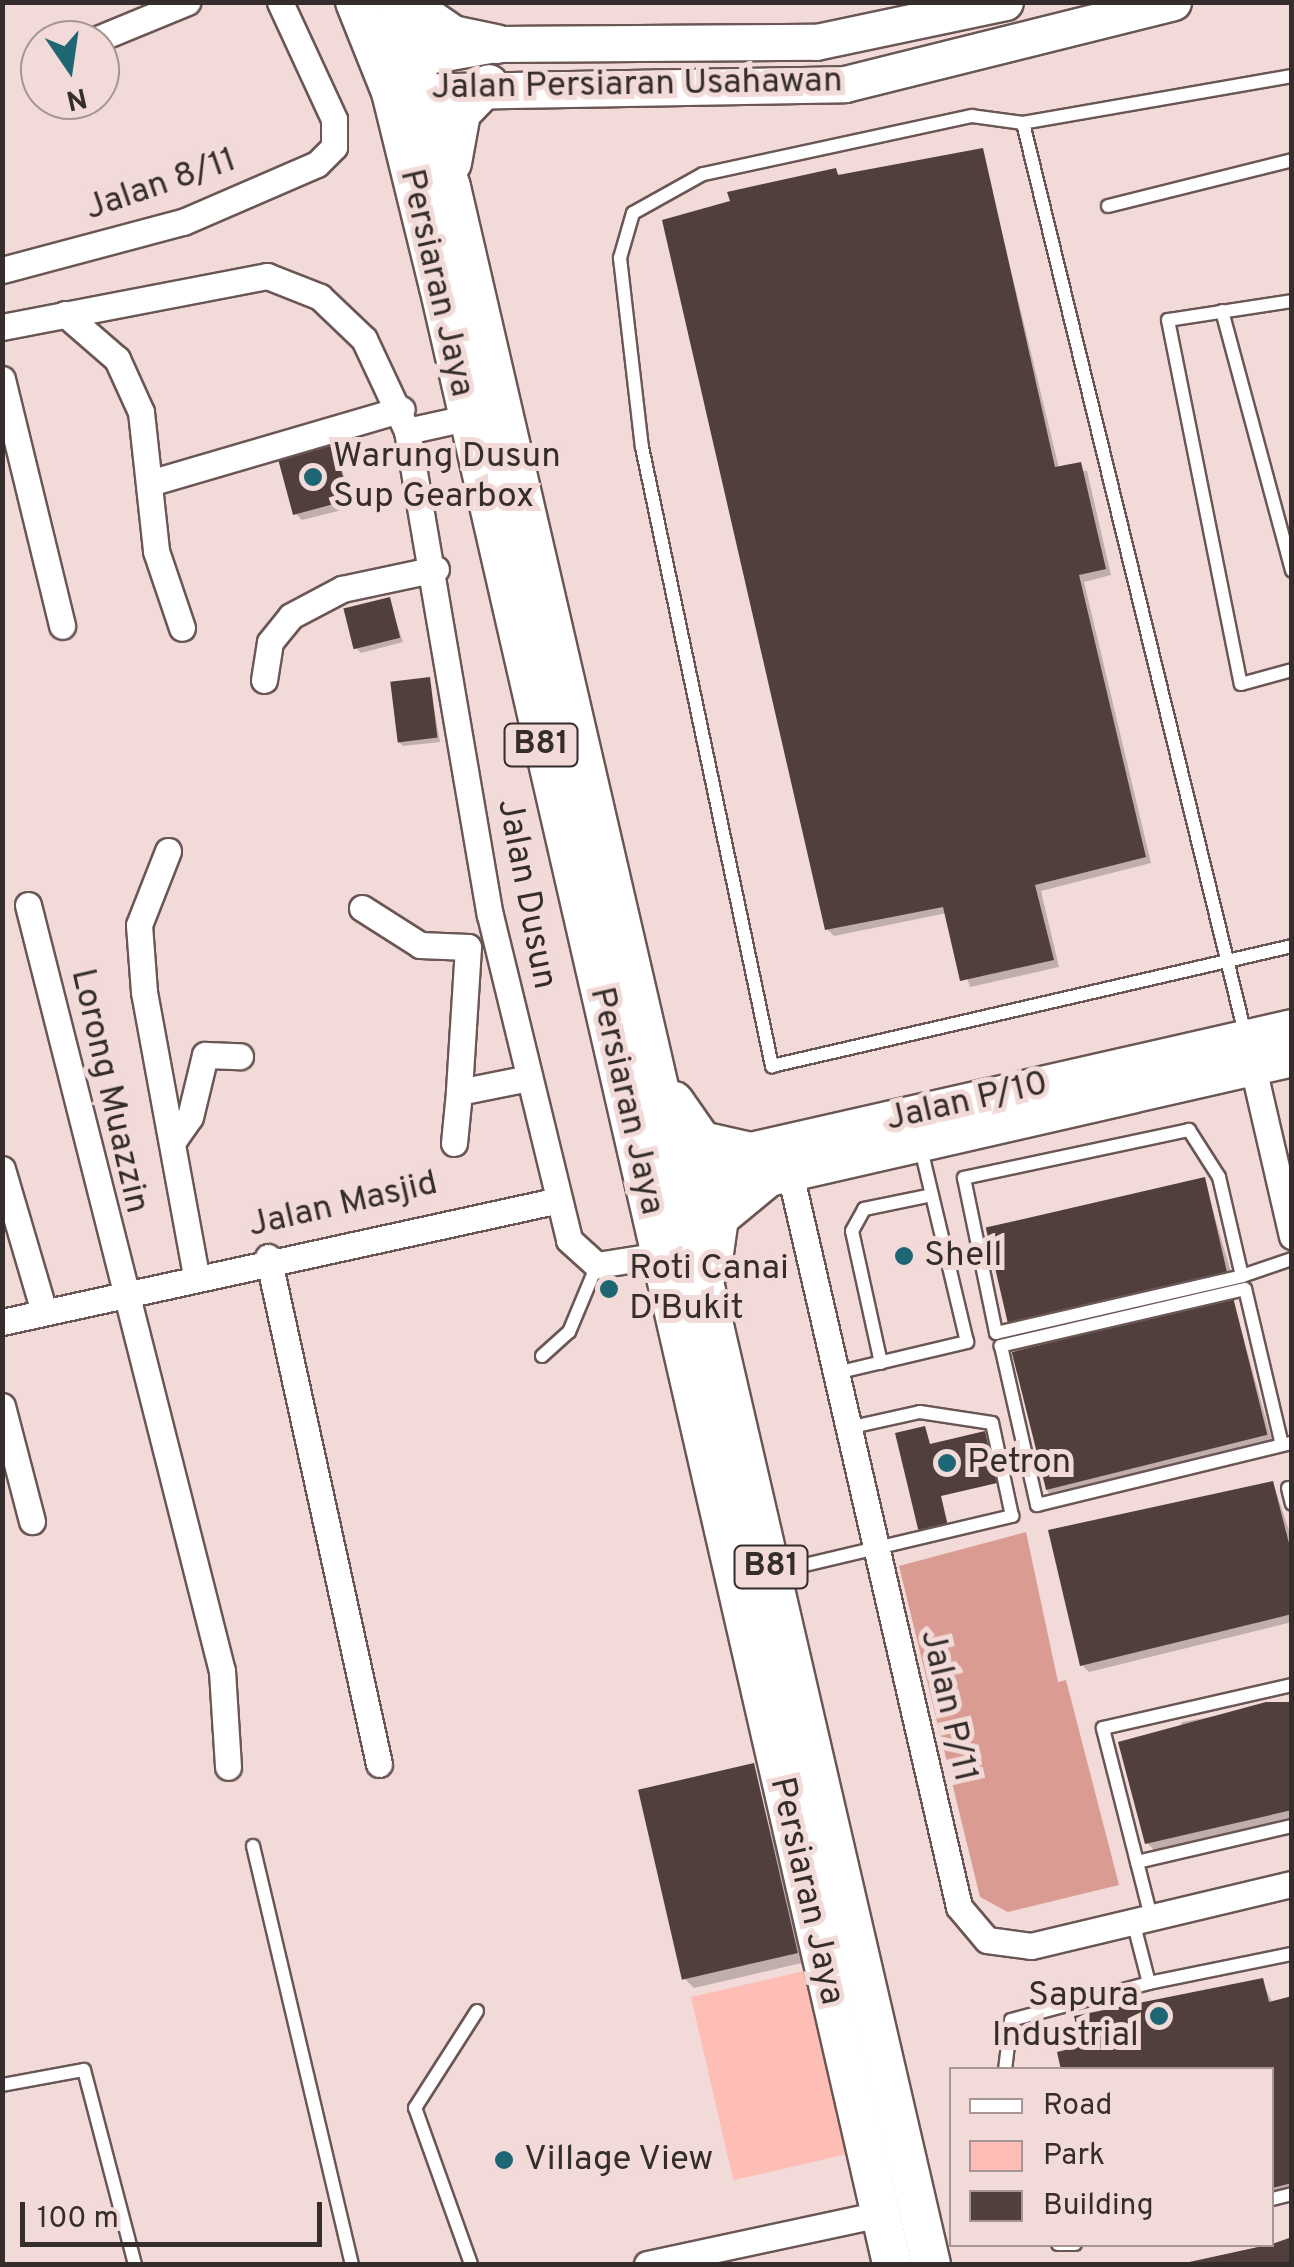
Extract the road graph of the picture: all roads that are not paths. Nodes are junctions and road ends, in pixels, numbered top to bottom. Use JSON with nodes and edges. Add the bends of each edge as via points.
{"nodes":[{"id":1,"x":187,"y":2,"type":"edge"},
{"id":2,"x":280,"y":2,"type":"edge"},
{"id":3,"x":355,"y":2,"type":"edge"},
{"id":4,"x":394,"y":2,"type":"edge"},
{"id":5,"x":404,"y":2,"type":"edge"},
{"id":6,"x":1006,"y":2,"type":"edge"},
{"id":7,"x":1173,"y":2,"type":"edge"},
{"id":8,"x":120,"y":30,"type":"edge"},
{"id":9,"x":496,"y":44,"type":"junction"},
{"id":10,"x":405,"y":75,"type":"junction"},
{"id":11,"x":1292,"y":76,"type":"edge"},
{"id":12,"x":489,"y":84,"type":"junction"},
{"id":13,"x":1023,"y":123,"type":"junction"},
{"id":14,"x":1292,"y":160,"type":"edge"},
{"id":15,"x":451,"y":188,"type":"junction"},
{"id":16,"x":1108,"y":206,"type":"dead end"},
{"id":17,"x":2,"y":270,"type":"edge"},
{"id":18,"x":1292,"y":301,"type":"edge"},
{"id":19,"x":1222,"y":312,"type":"junction"},
{"id":20,"x":65,"y":314,"type":"junction"},
{"id":21,"x":2,"y":326,"type":"edge"},
{"id":22,"x":2,"y":379,"type":"edge"},
{"id":23,"x":466,"y":418,"type":"junction"},
{"id":24,"x":404,"y":420,"type":"junction"},
{"id":25,"x":154,"y":482,"type":"junction"},
{"id":26,"x":436,"y":569,"type":"junction"},
{"id":27,"x":1292,"y":571,"type":"edge"},
{"id":28,"x":62,"y":626,"type":"dead end"},
{"id":29,"x":182,"y":628,"type":"dead end"},
{"id":30,"x":1292,"y":670,"type":"edge"},
{"id":31,"x":264,"y":680,"type":"dead end"},
{"id":32,"x":168,"y":851,"type":"dead end"},
{"id":33,"x":28,"y":905,"type":"dead end"},
{"id":34,"x":362,"y":908,"type":"dead end"},
{"id":35,"x":1292,"y":946,"type":"edge"},
{"id":36,"x":1229,"y":960,"type":"junction"},
{"id":37,"x":1292,"y":1027,"type":"edge"},
{"id":38,"x":1249,"y":1052,"type":"junction"},
{"id":39,"x":240,"y":1056,"type":"dead end"},
{"id":40,"x":1292,"y":1058,"type":"edge"},
{"id":41,"x":529,"y":1078,"type":"junction"},
{"id":42,"x":659,"y":1078,"type":"junction"},
{"id":43,"x":459,"y":1092,"type":"junction"},
{"id":44,"x":173,"y":1141,"type":"junction"},
{"id":45,"x":919,"y":1142,"type":"junction"},
{"id":46,"x":454,"y":1143,"type":"dead end"},
{"id":47,"x":769,"y":1168,"type":"junction"},
{"id":48,"x":2,"y":1170,"type":"edge"},
{"id":49,"x":684,"y":1181,"type":"junction"},
{"id":50,"x":646,"y":1190,"type":"junction"},
{"id":51,"x":932,"y":1195,"type":"junction"},
{"id":52,"x":559,"y":1200,"type":"junction"},
{"id":53,"x":1292,"y":1236,"type":"edge"},
{"id":54,"x":662,"y":1255,"type":"junction"},
{"id":55,"x":268,"y":1257,"type":"junction"},
{"id":56,"x":1292,"y":1259,"type":"edge"},
{"id":57,"x":597,"y":1265,"type":"junction"},
{"id":58,"x":196,"y":1275,"type":"junction"},
{"id":59,"x":1242,"y":1276,"type":"junction"},
{"id":60,"x":129,"y":1292,"type":"junction"},
{"id":61,"x":711,"y":1302,"type":"junction"},
{"id":62,"x":44,"y":1312,"type":"junction"},
{"id":63,"x":2,"y":1322,"type":"edge"},
{"id":64,"x":542,"y":1356,"type":"dead end"},
{"id":65,"x":881,"y":1362,"type":"junction"},
{"id":66,"x":836,"y":1373,"type":"junction"},
{"id":67,"x":2,"y":1406,"type":"edge"},
{"id":68,"x":848,"y":1428,"type":"junction"},
{"id":69,"x":1287,"y":1444,"type":"edge"},
{"id":70,"x":1288,"y":1488,"type":"dead end"},
{"id":71,"x":1292,"y":1504,"type":"edge"},
{"id":72,"x":32,"y":1522,"type":"dead end"},
{"id":73,"x":876,"y":1548,"type":"junction"},
{"id":74,"x":772,"y":1572,"type":"junction"},
{"id":75,"x":1292,"y":1685,"type":"edge"},
{"id":76,"x":379,"y":1764,"type":"dead end"},
{"id":77,"x":228,"y":1767,"type":"dead end"},
{"id":78,"x":1292,"y":1826,"type":"edge"},
{"id":79,"x":252,"y":1846,"type":"dead end"},
{"id":80,"x":1137,"y":1862,"type":"junction"},
{"id":81,"x":1292,"y":1884,"type":"edge"},
{"id":82,"x":1142,"y":1919,"type":"junction"},
{"id":83,"x":1292,"y":1954,"type":"edge"},
{"id":84,"x":1149,"y":1983,"type":"junction"},
{"id":85,"x":477,"y":2012,"type":"dead end"},
{"id":86,"x":1006,"y":2067,"type":"edge"},
{"id":87,"x":2,"y":2085,"type":"edge"},
{"id":88,"x":880,"y":2214,"type":"junction"},
{"id":89,"x":760,"y":2252,"type":"edge"},
{"id":90,"x":135,"y":2264,"type":"edge"},
{"id":91,"x":352,"y":2264,"type":"edge"},
{"id":92,"x":471,"y":2264,"type":"edge"},
{"id":93,"x":647,"y":2264,"type":"edge"},
{"id":94,"x":892,"y":2264,"type":"edge"},
{"id":95,"x":932,"y":2264,"type":"edge"}],
"edges":[{"from":1,"to":8,"type":"street"},
{"from":2,"to":17,"type":"street","name":"Jalan 8/11","via":[[334,119],[334,147],[317,164],[183,222]]},
{"from":3,"to":10,"type":"main road","name":"Persiaran Jaya","number":"B81"},
{"from":4,"to":10,"type":"main road","name":"Persiaran Jaya","number":"B81"},
{"from":5,"to":9,"type":"main road","via":[[453,35]]},
{"from":6,"to":9,"type":"street","name":"Jalan Persiaran Usahawan","via":[[816,42]]},
{"from":7,"to":12,"type":"street","name":"Jalan Persiaran Usahawan","via":[[845,84]]},
{"from":9,"to":10,"type":"street","name":"Jalan Persiaran Usahawan"},
{"from":10,"to":12,"type":"street","name":"Jalan Persiaran Usahawan"},
{"from":10,"to":15,"type":"main road","name":"Persiaran Jaya","number":"B81"},
{"from":10,"to":23,"type":"main road","name":"Persiaran Jaya","number":"B81"},
{"from":11,"to":13,"type":"lane"},
{"from":12,"to":15,"type":"main road","via":[[456,124]]},
{"from":13,"to":36,"type":"lane"},
{"from":13,"to":36,"type":"lane","via":[[972,116],[703,174],[633,212],[620,258],[642,447],[772,1066]]},
{"from":14,"to":16,"type":"lane"},
{"from":15,"to":42,"type":"main road","name":"Persiaran Jaya","number":"B81"},
{"from":18,"to":19,"type":"lane"},
{"from":19,"to":27,"type":"lane"},
{"from":19,"to":30,"type":"lane","via":[[1168,320],[1241,684]]},
{"from":20,"to":21,"type":"street","name":"Jalan Dusun"},
{"from":20,"to":24,"type":"street","name":"Jalan Dusun","via":[[267,276],[345,317]]},
{"from":20,"to":25,"type":"street","via":[[117,360],[141,412]]},
{"from":22,"to":28,"type":"street"},
{"from":23,"to":24,"type":"street"},
{"from":23,"to":50,"type":"main road","name":"Persiaran Jaya","number":"B81"},
{"from":24,"to":25,"type":"street"},
{"from":24,"to":26,"type":"street","name":"Jalan Dusun"},
{"from":25,"to":29,"type":"street","via":[[156,551]]},
{"from":26,"to":31,"type":"street","via":[[342,589],[291,616],[270,642]]},
{"from":26,"to":41,"type":"street","name":"Jalan Dusun","via":[[490,915]]},
{"from":32,"to":44,"type":"street","via":[[139,925]]},
{"from":33,"to":60,"type":"street","name":"Lorong Muazzin"},
{"from":34,"to":43,"type":"street","via":[[420,945],[468,947]]},
{"from":35,"to":36,"type":"lane"},
{"from":36,"to":38,"type":"lane"},
{"from":37,"to":38,"type":"street","name":"Jalan P/10"},
{"from":38,"to":40,"type":"street","name":"Jalan P/10"},
{"from":38,"to":45,"type":"street","name":"Jalan P/10"},
{"from":38,"to":47,"type":"street","name":"Jalan P/10"},
{"from":38,"to":53,"type":"street"},
{"from":39,"to":44,"type":"street","via":[[204,1056],[190,1117]]},
{"from":41,"to":43,"type":"street"},
{"from":41,"to":52,"type":"street","name":"Jalan Dusun"},
{"from":42,"to":47,"type":"main road","via":[[702,1141]]},
{"from":42,"to":49,"type":"main road","name":"Persiaran Jaya","number":"B81"},
{"from":43,"to":46,"type":"street"},
{"from":44,"to":58,"type":"street"},
{"from":45,"to":47,"type":"street","name":"Jalan P/10"},
{"from":45,"to":51,"type":"lane"},
{"from":47,"to":49,"type":"street","name":"Jalan P/10"},
{"from":47,"to":61,"type":"main road","via":[[719,1218]]},
{"from":47,"to":66,"type":"street","name":"Jalan P/11"},
{"from":48,"to":62,"type":"street"},
{"from":49,"to":50,"type":"street","name":"Jalan P/10"},
{"from":49,"to":61,"type":"main road","name":"Persiaran Jaya","number":"B81"},
{"from":50,"to":54,"type":"main road","name":"Persiaran Jaya","number":"B81"},
{"from":51,"to":65,"type":"lane","via":[[864,1209],[852,1231]]},
{"from":51,"to":65,"type":"lane","via":[[967,1342]]},
{"from":52,"to":55,"type":"street","name":"Jalan Masjid"},
{"from":52,"to":57,"type":"street","via":[[569,1240]]},
{"from":54,"to":57,"type":"street"},
{"from":54,"to":88,"type":"main road","name":"Persiaran Jaya","number":"B81"},
{"from":55,"to":58,"type":"street","name":"Jalan Masjid"},
{"from":55,"to":76,"type":"street"},
{"from":56,"to":59,"type":"lane"},
{"from":57,"to":64,"type":"lane","via":[[569,1332]]},
{"from":58,"to":60,"type":"street","name":"Jalan Masjid"},
{"from":59,"to":59,"type":"lane","via":[[996,1332],[964,1178],[1189,1130],[1219,1177]]},
{"from":60,"to":62,"type":"street","name":"Jalan Masjid"},
{"from":60,"to":77,"type":"street","name":"Lorong Muazzin","via":[[222,1672]]},
{"from":61,"to":74,"type":"main road","name":"Persiaran Jaya","number":"B81"},
{"from":62,"to":63,"type":"street","name":"Jalan Masjid"},
{"from":65,"to":66,"type":"lane"},
{"from":66,"to":68,"type":"street","name":"Jalan P/11"},
{"from":67,"to":72,"type":"street"},
{"from":68,"to":73,"type":"street","name":"Jalan P/11"},
{"from":68,"to":73,"type":"lane","via":[[920,1412],[992,1423],[1012,1516]]},
{"from":69,"to":69,"type":"lane","via":[[1037,1505],[1001,1346],[1246,1289]]},
{"from":70,"to":71,"type":"lane"},
{"from":73,"to":74,"type":"lane"},
{"from":73,"to":82,"type":"street","name":"Jalan P/11","via":[[959,1908],[987,1940],[1031,1946]]},
{"from":74,"to":95,"type":"main road","name":"Persiaran Jaya","number":"B81"},
{"from":75,"to":80,"type":"lane","via":[[1103,1728]]},
{"from":78,"to":80,"type":"lane"},
{"from":79,"to":91,"type":"lane"},
{"from":80,"to":82,"type":"lane"},
{"from":81,"to":82,"type":"street","name":"Jalan P/11"},
{"from":82,"to":84,"type":"lane"},
{"from":83,"to":84,"type":"lane"},
{"from":84,"to":86,"type":"lane","via":[[1011,2020]]},
{"from":85,"to":92,"type":"lane","via":[[415,2108]]},
{"from":87,"to":90,"type":"lane","via":[[84,2070]]},
{"from":88,"to":89,"type":"street"},
{"from":88,"to":94,"type":"main road","name":"Persiaran Jaya","number":"B81"},
{"from":89,"to":93,"type":"street"}]}
